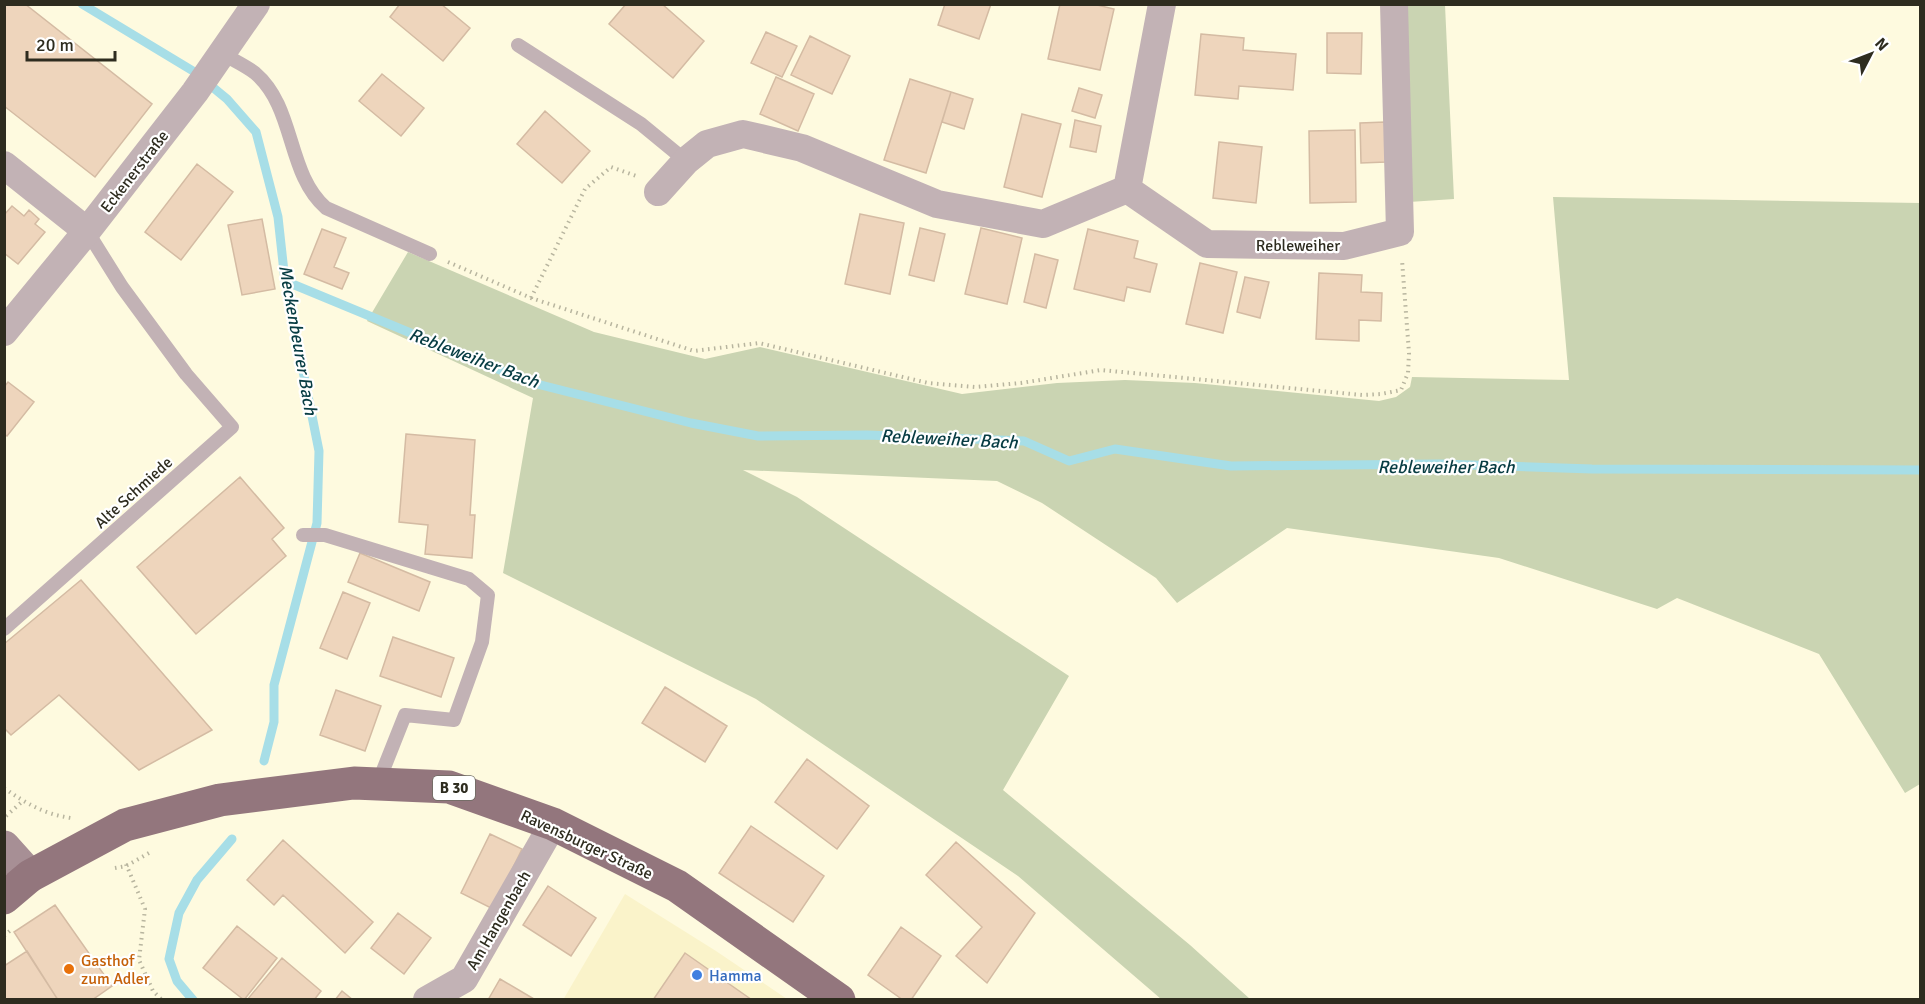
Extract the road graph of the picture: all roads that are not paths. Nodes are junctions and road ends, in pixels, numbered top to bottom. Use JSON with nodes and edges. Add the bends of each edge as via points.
{"nodes":[{"id":1,"x":256,"y":4,"type":"edge"},
{"id":2,"x":1162,"y":4,"type":"edge"},
{"id":3,"x":1394,"y":4,"type":"edge"},
{"id":4,"x":518,"y":45,"type":"dead end"},
{"id":5,"x":218,"y":61,"type":"junction"},
{"id":6,"x":686,"y":161,"type":"junction"},
{"id":7,"x":4,"y":165,"type":"edge"},
{"id":8,"x":660,"y":188,"type":"road end"},
{"id":9,"x":1127,"y":189,"type":"junction"},
{"id":10,"x":87,"y":231,"type":"junction"},
{"id":11,"x":430,"y":254,"type":"road end"},
{"id":12,"x":4,"y":332,"type":"edge"},
{"id":13,"x":303,"y":535,"type":"dead end"},
{"id":14,"x":4,"y":628,"type":"edge"},
{"id":15,"x":378,"y":783,"type":"junction"},
{"id":16,"x":553,"y":824,"type":"junction"},
{"id":17,"x":4,"y":847,"type":"edge"},
{"id":18,"x":30,"y":876,"type":"junction"},
{"id":19,"x":4,"y":898,"type":"edge"},
{"id":20,"x":427,"y":999,"type":"edge"},
{"id":21,"x":839,"y":999,"type":"edge"}],
"edges":[{"from":1,"to":5,"type":"street","name":"Eckenerstraße"},
{"from":2,"to":9,"type":"street"},
{"from":3,"to":9,"type":"street","name":"Rebleweiher","via":[[1400,232],[1344,246],[1207,244]]},
{"from":4,"to":6,"type":"lane","via":[[641,124]]},
{"from":5,"to":10,"type":"street","name":"Eckenerstraße"},
{"from":5,"to":11,"type":"lane","via":[[255,73],[273,95],[314,198],[326,208]]},
{"from":6,"to":8,"type":"street"},
{"from":6,"to":9,"type":"street","via":[[707,144],[743,134],[802,148],[938,204],[1042,224]]},
{"from":7,"to":10,"type":"street"},
{"from":10,"to":12,"type":"street","name":"Eckenerstraße"},
{"from":10,"to":14,"type":"lane","name":"Alte Schmiede","via":[[122,287],[186,374],[232,428]]},
{"from":13,"to":15,"type":"lane","via":[[325,535],[469,579],[488,595],[482,642],[454,720],[405,715]]},
{"from":15,"to":16,"type":"main road","name":"Ravensburger Straße","number":"B 30","via":[[449,787]]},
{"from":15,"to":18,"type":"main road","name":"Ravensburger Straße","number":"B 30","via":[[220,800],[136,822]]},
{"from":16,"to":20,"type":"street","name":"Am Hangenbach","via":[[464,979]]},
{"from":16,"to":21,"type":"main road","name":"Ravensburger Straße","number":"B 30","via":[[677,886]]},
{"from":17,"to":18,"type":"main road"},
{"from":18,"to":19,"type":"main road","number":"B 30"}]}
